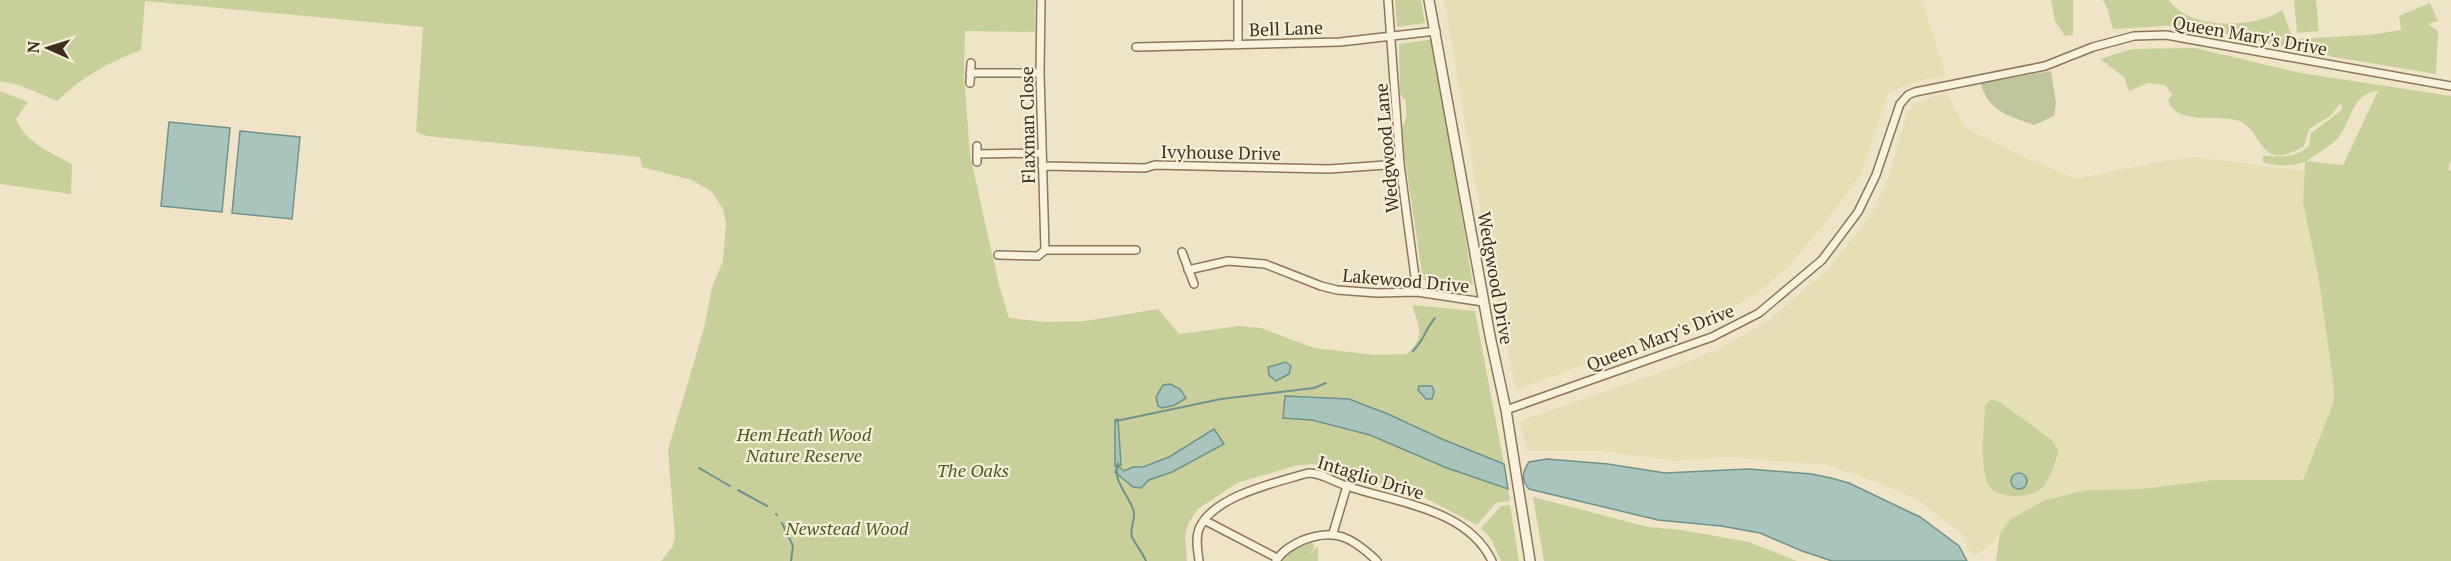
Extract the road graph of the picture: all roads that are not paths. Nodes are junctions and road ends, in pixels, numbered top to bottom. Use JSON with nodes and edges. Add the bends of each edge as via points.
{"nodes":[{"id":1,"x":1041,"y":0,"type":"edge"},
{"id":2,"x":1238,"y":0,"type":"edge"},
{"id":3,"x":1388,"y":0,"type":"edge"},
{"id":4,"x":1430,"y":0,"type":"edge"},
{"id":5,"x":1436,"y":31,"type":"junction"},
{"id":6,"x":1391,"y":37,"type":"junction"},
{"id":7,"x":1238,"y":45,"type":"junction"},
{"id":8,"x":1136,"y":47,"type":"dead end"},
{"id":9,"x":971,"y":63,"type":"dead end"},
{"id":10,"x":970,"y":73,"type":"junction"},
{"id":11,"x":1040,"y":73,"type":"junction"},
{"id":12,"x":970,"y":83,"type":"dead end"},
{"id":13,"x":2451,"y":86,"type":"edge"},
{"id":14,"x":1042,"y":153,"type":"junction"},
{"id":15,"x":978,"y":162,"type":"dead end"},
{"id":16,"x":1400,"y":164,"type":"junction"},
{"id":17,"x":1042,"y":166,"type":"junction"},
{"id":18,"x":1045,"y":250,"type":"junction"},
{"id":19,"x":1136,"y":250,"type":"dead end"},
{"id":20,"x":1182,"y":252,"type":"dead end"},
{"id":21,"x":998,"y":255,"type":"dead end"},
{"id":22,"x":1188,"y":270,"type":"junction"},
{"id":23,"x":1194,"y":284,"type":"dead end"},
{"id":24,"x":1417,"y":292,"type":"junction"},
{"id":25,"x":1483,"y":302,"type":"junction"},
{"id":26,"x":1506,"y":410,"type":"junction"},
{"id":27,"x":1347,"y":486,"type":"junction"},
{"id":28,"x":1204,"y":520,"type":"junction"},
{"id":29,"x":1334,"y":533,"type":"junction"},
{"id":30,"x":1276,"y":560,"type":"edge"},
{"id":31,"x":1199,"y":561,"type":"edge"},
{"id":32,"x":1377,"y":561,"type":"edge"},
{"id":33,"x":1492,"y":561,"type":"edge"},
{"id":34,"x":1530,"y":561,"type":"edge"}],
"edges":[{"from":1,"to":11,"type":"street","name":"Flaxman Close"},
{"from":2,"to":7,"type":"street"},
{"from":3,"to":6,"type":"street","name":"Wedgwood Lane"},
{"from":4,"to":5,"type":"street","name":"Wedgwood Drive"},
{"from":5,"to":6,"type":"street","name":"Bell Lane"},
{"from":5,"to":25,"type":"street","name":"Wedgwood Drive"},
{"from":6,"to":7,"type":"street","name":"Bell Lane"},
{"from":6,"to":16,"type":"street","name":"Wedgwood Lane"},
{"from":7,"to":8,"type":"street","name":"Bell Lane"},
{"from":9,"to":10,"type":"street"},
{"from":10,"to":11,"type":"street"},
{"from":10,"to":12,"type":"street"},
{"from":11,"to":14,"type":"street","name":"Flaxman Close"},
{"from":13,"to":26,"type":"street","name":"Queen Mary's Drive","via":[[2186,37],[2148,35],[2093,47],[2045,66],[1908,94],[1900,104],[1876,175],[1858,212],[1822,260],[1759,313],[1712,337]]},
{"from":14,"to":15,"type":"street","via":[[977,150]]},
{"from":14,"to":17,"type":"street","name":"Flaxman Close"},
{"from":16,"to":17,"type":"street","name":"Ivyhouse Drive","via":[[1329,169]]},
{"from":16,"to":24,"type":"street","name":"Wedgwood Lane"},
{"from":17,"to":18,"type":"street","name":"Flaxman Close"},
{"from":18,"to":19,"type":"street"},
{"from":18,"to":21,"type":"street","via":[[1038,256]]},
{"from":20,"to":22,"type":"street"},
{"from":22,"to":23,"type":"street"},
{"from":22,"to":24,"type":"street","name":"Lakewood Drive","via":[[1215,263],[1247,262],[1265,264],[1337,290]]},
{"from":24,"to":25,"type":"street","name":"Lakewood Drive"},
{"from":25,"to":26,"type":"street","name":"Wedgwood Drive"},
{"from":26,"to":34,"type":"street","name":"Wedgwood Drive"},
{"from":27,"to":28,"type":"street","name":"Intaglio Drive","via":[[1321,474],[1308,473],[1251,489]]},
{"from":27,"to":29,"type":"street"},
{"from":27,"to":33,"type":"street","name":"Intaglio Drive","via":[[1431,510],[1473,534]]},
{"from":28,"to":30,"type":"street","via":[[1254,544]]},
{"from":28,"to":31,"type":"street","via":[[1197,541]]},
{"from":29,"to":30,"type":"street","via":[[1312,536],[1290,546]]},
{"from":29,"to":32,"type":"street"}]}
